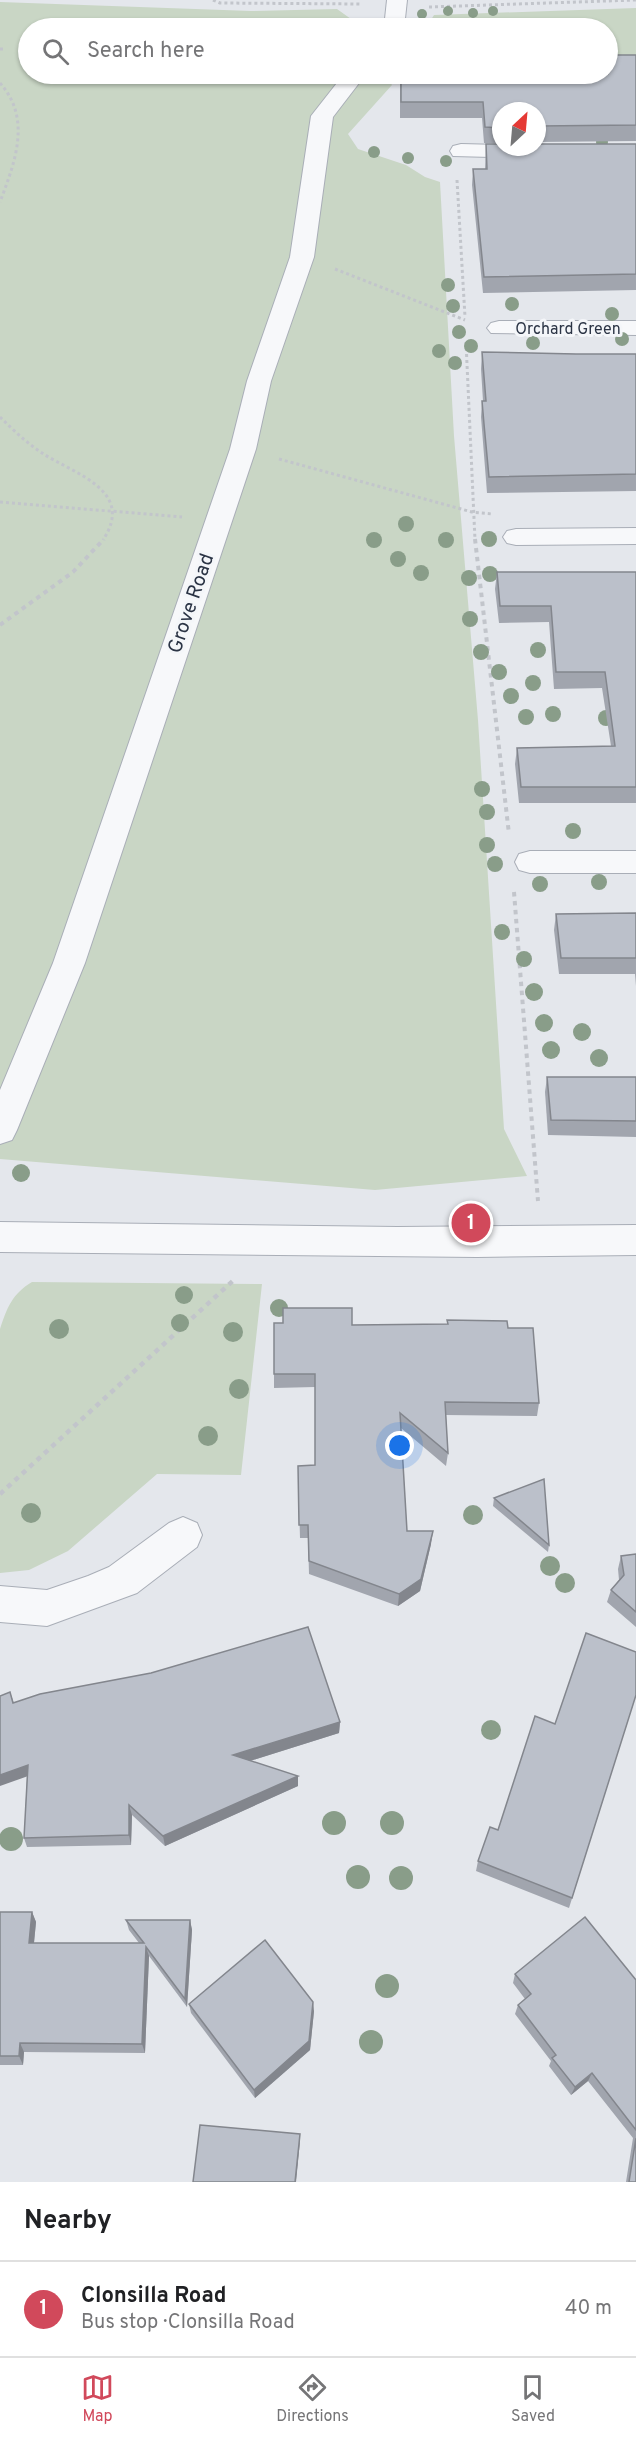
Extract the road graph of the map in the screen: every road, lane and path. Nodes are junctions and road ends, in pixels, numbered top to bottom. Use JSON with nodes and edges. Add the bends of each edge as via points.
{"nodes":[{"id":1,"x":213,"y":0,"type":"edge"},
{"id":2,"x":636,"y":0,"type":"edge"},
{"id":3,"x":391,"y":2,"type":"edge"},
{"id":4,"x":429,"y":7,"type":"dead end"},
{"id":5,"x":389,"y":18,"type":"edge"},
{"id":6,"x":393,"y":18,"type":"edge"},
{"id":7,"x":0,"y":83,"type":"edge"},
{"id":8,"x":347,"y":84,"type":"edge"},
{"id":9,"x":461,"y":151,"type":"dead end"},
{"id":10,"x":554,"y":151,"type":"edge"},
{"id":11,"x":457,"y":174,"type":"dead end"},
{"id":12,"x":0,"y":202,"type":"edge"},
{"id":13,"x":302,"y":257,"type":"junction"},
{"id":14,"x":465,"y":320,"type":"junction"},
{"id":15,"x":500,"y":328,"type":"dead end"},
{"id":16,"x":636,"y":328,"type":"edge"},
{"id":17,"x":0,"y":417,"type":"edge"},
{"id":18,"x":243,"y":449,"type":"junction"},
{"id":19,"x":0,"y":502,"type":"edge"},
{"id":20,"x":113,"y":512,"type":"junction"},
{"id":21,"x":472,"y":512,"type":"junction"},
{"id":22,"x":500,"y":515,"type":"dead end"},
{"id":23,"x":219,"y":520,"type":"junction"},
{"id":24,"x":636,"y":536,"type":"edge"},
{"id":25,"x":516,"y":537,"type":"dead end"},
{"id":26,"x":0,"y":625,"type":"edge"},
{"id":27,"x":510,"y":839,"type":"dead end"},
{"id":28,"x":636,"y":862,"type":"edge"},
{"id":29,"x":522,"y":873,"type":"joint"},
{"id":30,"x":0,"y":1130,"type":"edge"},
{"id":31,"x":0,"y":1236,"type":"edge"},
{"id":32,"x":249,"y":1239,"type":"junction"},
{"id":33,"x":636,"y":1240,"type":"edge"},
{"id":34,"x":541,"y":1241,"type":"junction"},
{"id":35,"x":0,"y":1494,"type":"edge"},
{"id":36,"x":183,"y":1535,"type":"dead end"},
{"id":37,"x":0,"y":1604,"type":"edge"}],
"edges":[{"from":1,"to":3,"type":"path"},
{"from":2,"to":4,"type":"path"},
{"from":3,"to":5,"type":"street"},
{"from":3,"to":6,"type":"street"},
{"from":7,"to":12,"type":"path","via":[[17,106],[20,123],[19,144]]},
{"from":8,"to":13,"type":"street","name":"Grove Road","via":[[322,116]]},
{"from":9,"to":10,"type":"street"},
{"from":11,"to":14,"type":"path"},
{"from":13,"to":14,"type":"path"},
{"from":13,"to":18,"type":"street","name":"Grove Road","via":[[259,381]]},
{"from":14,"to":21,"type":"path"},
{"from":15,"to":16,"type":"street","name":"Orchard Green"},
{"from":17,"to":20,"type":"path","via":[[34,447],[104,489]]},
{"from":18,"to":21,"type":"path"},
{"from":18,"to":23,"type":"street","name":"Grove Road"},
{"from":19,"to":20,"type":"path"},
{"from":20,"to":23,"type":"path"},
{"from":20,"to":26,"type":"path","via":[[113,524],[85,562]]},
{"from":21,"to":22,"type":"path"},
{"from":21,"to":27,"type":"path"},
{"from":23,"to":30,"type":"street","name":"Grove Road","via":[[69,963]]},
{"from":24,"to":25,"type":"street"},
{"from":28,"to":29,"type":"street"},
{"from":29,"to":34,"type":"path"},
{"from":31,"to":32,"type":"street"},
{"from":32,"to":34,"type":"street","via":[[393,1243]]},
{"from":32,"to":35,"type":"path","via":[[236,1280]]},
{"from":33,"to":34,"type":"street"},
{"from":36,"to":37,"type":"street","via":[[123,1580],[83,1596],[47,1608]]}]}
